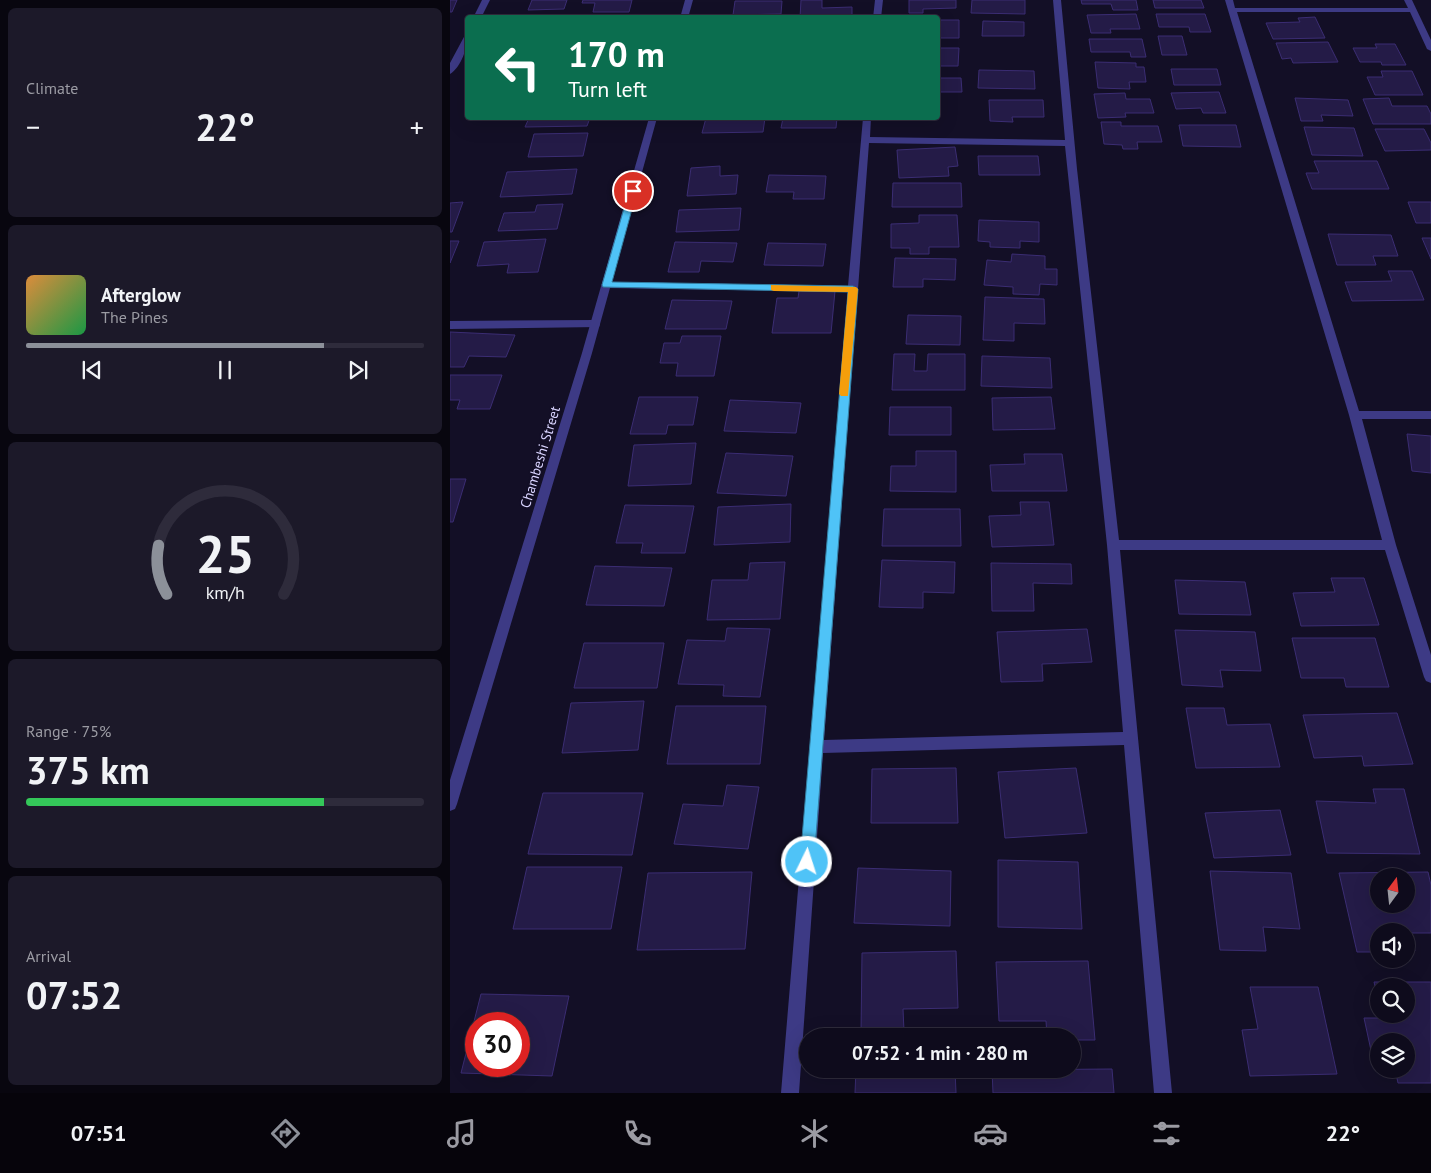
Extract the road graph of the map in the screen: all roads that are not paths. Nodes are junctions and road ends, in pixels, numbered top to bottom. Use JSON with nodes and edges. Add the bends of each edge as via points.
{"nodes":[{"id":1,"x":486,"y":0,"type":"edge"},
{"id":2,"x":689,"y":0,"type":"edge"},
{"id":3,"x":879,"y":0,"type":"edge"},
{"id":4,"x":1057,"y":0,"type":"edge"},
{"id":5,"x":1408,"y":0,"type":"edge"},
{"id":6,"x":1231,"y":5,"type":"edge"},
{"id":7,"x":1412,"y":10,"type":"junction"},
{"id":8,"x":478,"y":15,"type":"edge"},
{"id":9,"x":685,"y":15,"type":"edge"},
{"id":10,"x":877,"y":15,"type":"edge"},
{"id":11,"x":465,"y":43,"type":"edge"},
{"id":12,"x":1431,"y":49,"type":"edge"},
{"id":13,"x":458,"y":57,"type":"junction"},
{"id":14,"x":465,"y":57,"type":"edge"},
{"id":15,"x":450,"y":71,"type":"edge"},
{"id":16,"x":652,"y":120,"type":"edge"},
{"id":17,"x":867,"y":120,"type":"edge"},
{"id":18,"x":865,"y":140,"type":"junction"},
{"id":19,"x":1070,"y":144,"type":"junction"},
{"id":20,"x":606,"y":285,"type":"junction"},
{"id":21,"x":853,"y":289,"type":"junction"},
{"id":22,"x":595,"y":324,"type":"junction"},
{"id":23,"x":450,"y":325,"type":"edge"},
{"id":24,"x":1355,"y":415,"type":"junction"},
{"id":25,"x":1431,"y":415,"type":"edge"},
{"id":26,"x":1390,"y":544,"type":"junction"},
{"id":27,"x":1113,"y":545,"type":"junction"},
{"id":28,"x":1431,"y":677,"type":"edge"},
{"id":29,"x":1131,"y":738,"type":"junction"},
{"id":30,"x":816,"y":747,"type":"junction"},
{"id":31,"x":450,"y":804,"type":"edge"},
{"id":32,"x":790,"y":1093,"type":"edge"},
{"id":33,"x":1163,"y":1093,"type":"edge"}],
"edges":[{"from":1,"to":8,"type":"street"},
{"from":2,"to":9,"type":"street"},
{"from":3,"to":10,"type":"street"},
{"from":4,"to":19,"type":"street"},
{"from":5,"to":7,"type":"street"},
{"from":6,"to":7,"type":"street"},
{"from":6,"to":24,"type":"street"},
{"from":7,"to":12,"type":"street"},
{"from":11,"to":13,"type":"street"},
{"from":13,"to":14,"type":"street"},
{"from":13,"to":15,"type":"street"},
{"from":16,"to":20,"type":"street","name":"Chambeshi Street"},
{"from":17,"to":18,"type":"street"},
{"from":18,"to":19,"type":"street"},
{"from":18,"to":21,"type":"street"},
{"from":19,"to":27,"type":"street"},
{"from":20,"to":21,"type":"street"},
{"from":20,"to":22,"type":"street","name":"Chambeshi Street"},
{"from":21,"to":30,"type":"street"},
{"from":22,"to":23,"type":"street"},
{"from":22,"to":31,"type":"street","name":"Chambeshi Street"},
{"from":24,"to":25,"type":"street"},
{"from":24,"to":26,"type":"street"},
{"from":26,"to":27,"type":"street"},
{"from":26,"to":28,"type":"street"},
{"from":27,"to":29,"type":"street"},
{"from":29,"to":30,"type":"street"},
{"from":29,"to":33,"type":"street"},
{"from":30,"to":32,"type":"street"}]}
